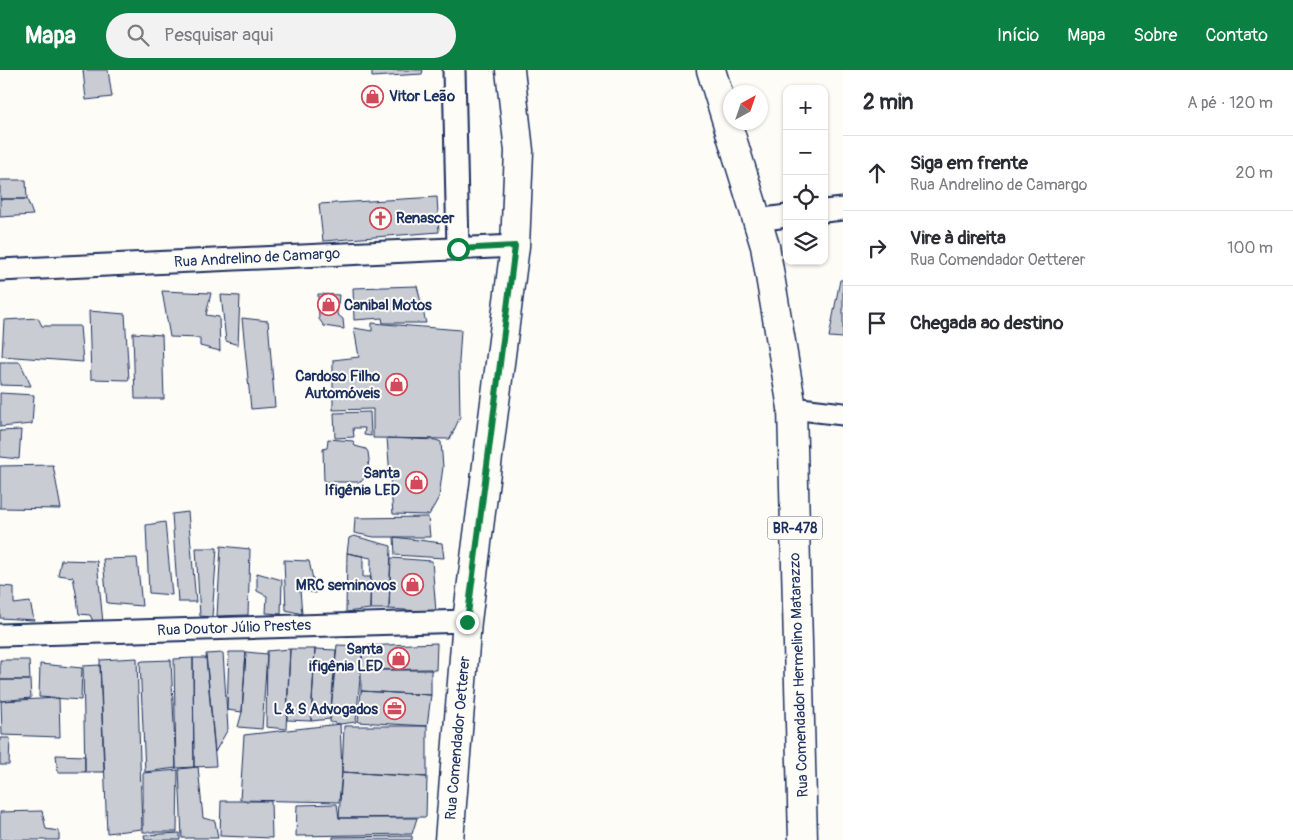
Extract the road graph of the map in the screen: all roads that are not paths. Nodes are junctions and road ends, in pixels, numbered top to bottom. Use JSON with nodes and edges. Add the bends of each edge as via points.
{"nodes":[{"id":1,"x":454,"y":70,"type":"edge"},
{"id":2,"x":510,"y":70,"type":"edge"},
{"id":3,"x":711,"y":70,"type":"edge"},
{"id":4,"x":843,"y":209,"type":"edge"},
{"id":5,"x":828,"y":211,"type":"edge"},
{"id":6,"x":783,"y":217,"type":"edge"},
{"id":7,"x":757,"y":220,"type":"junction"},
{"id":8,"x":515,"y":246,"type":"junction"},
{"id":9,"x":458,"y":249,"type":"junction"},
{"id":10,"x":0,"y":270,"type":"edge"},
{"id":11,"x":792,"y":408,"type":"junction"},
{"id":12,"x":843,"y":414,"type":"edge"},
{"id":13,"x":467,"y":622,"type":"junction"},
{"id":14,"x":0,"y":635,"type":"edge"},
{"id":15,"x":449,"y":840,"type":"edge"},
{"id":16,"x":803,"y":840,"type":"edge"}],
"edges":[{"from":1,"to":9,"type":"street"},
{"from":2,"to":8,"type":"main road","name":"Rua Comendador Oetterer","via":[[519,151]]},
{"from":3,"to":7,"type":"main road","name":"Rua Comendador Hermelino Matarazzo","number":"BR-478"},
{"from":4,"to":5,"type":"street"},
{"from":6,"to":7,"type":"street"},
{"from":7,"to":11,"type":"main road","name":"Rua Comendador Hermelino Matarazzo","number":"BR-478","via":[[765,246]]},
{"from":8,"to":9,"type":"street","name":"Rua Andrelino de Camargo"},
{"from":8,"to":13,"type":"main road","name":"Rua Comendador Oetterer"},
{"from":9,"to":10,"type":"street","name":"Rua Andrelino de Camargo"},
{"from":11,"to":12,"type":"street"},
{"from":11,"to":16,"type":"main road","name":"Rua Comendador Hermelino Matarazzo","number":"BR-478"},
{"from":13,"to":14,"type":"street","name":"Rua Doutor Júlio Prestes"},
{"from":13,"to":15,"type":"main road","name":"Rua Comendador Oetterer"}]}
